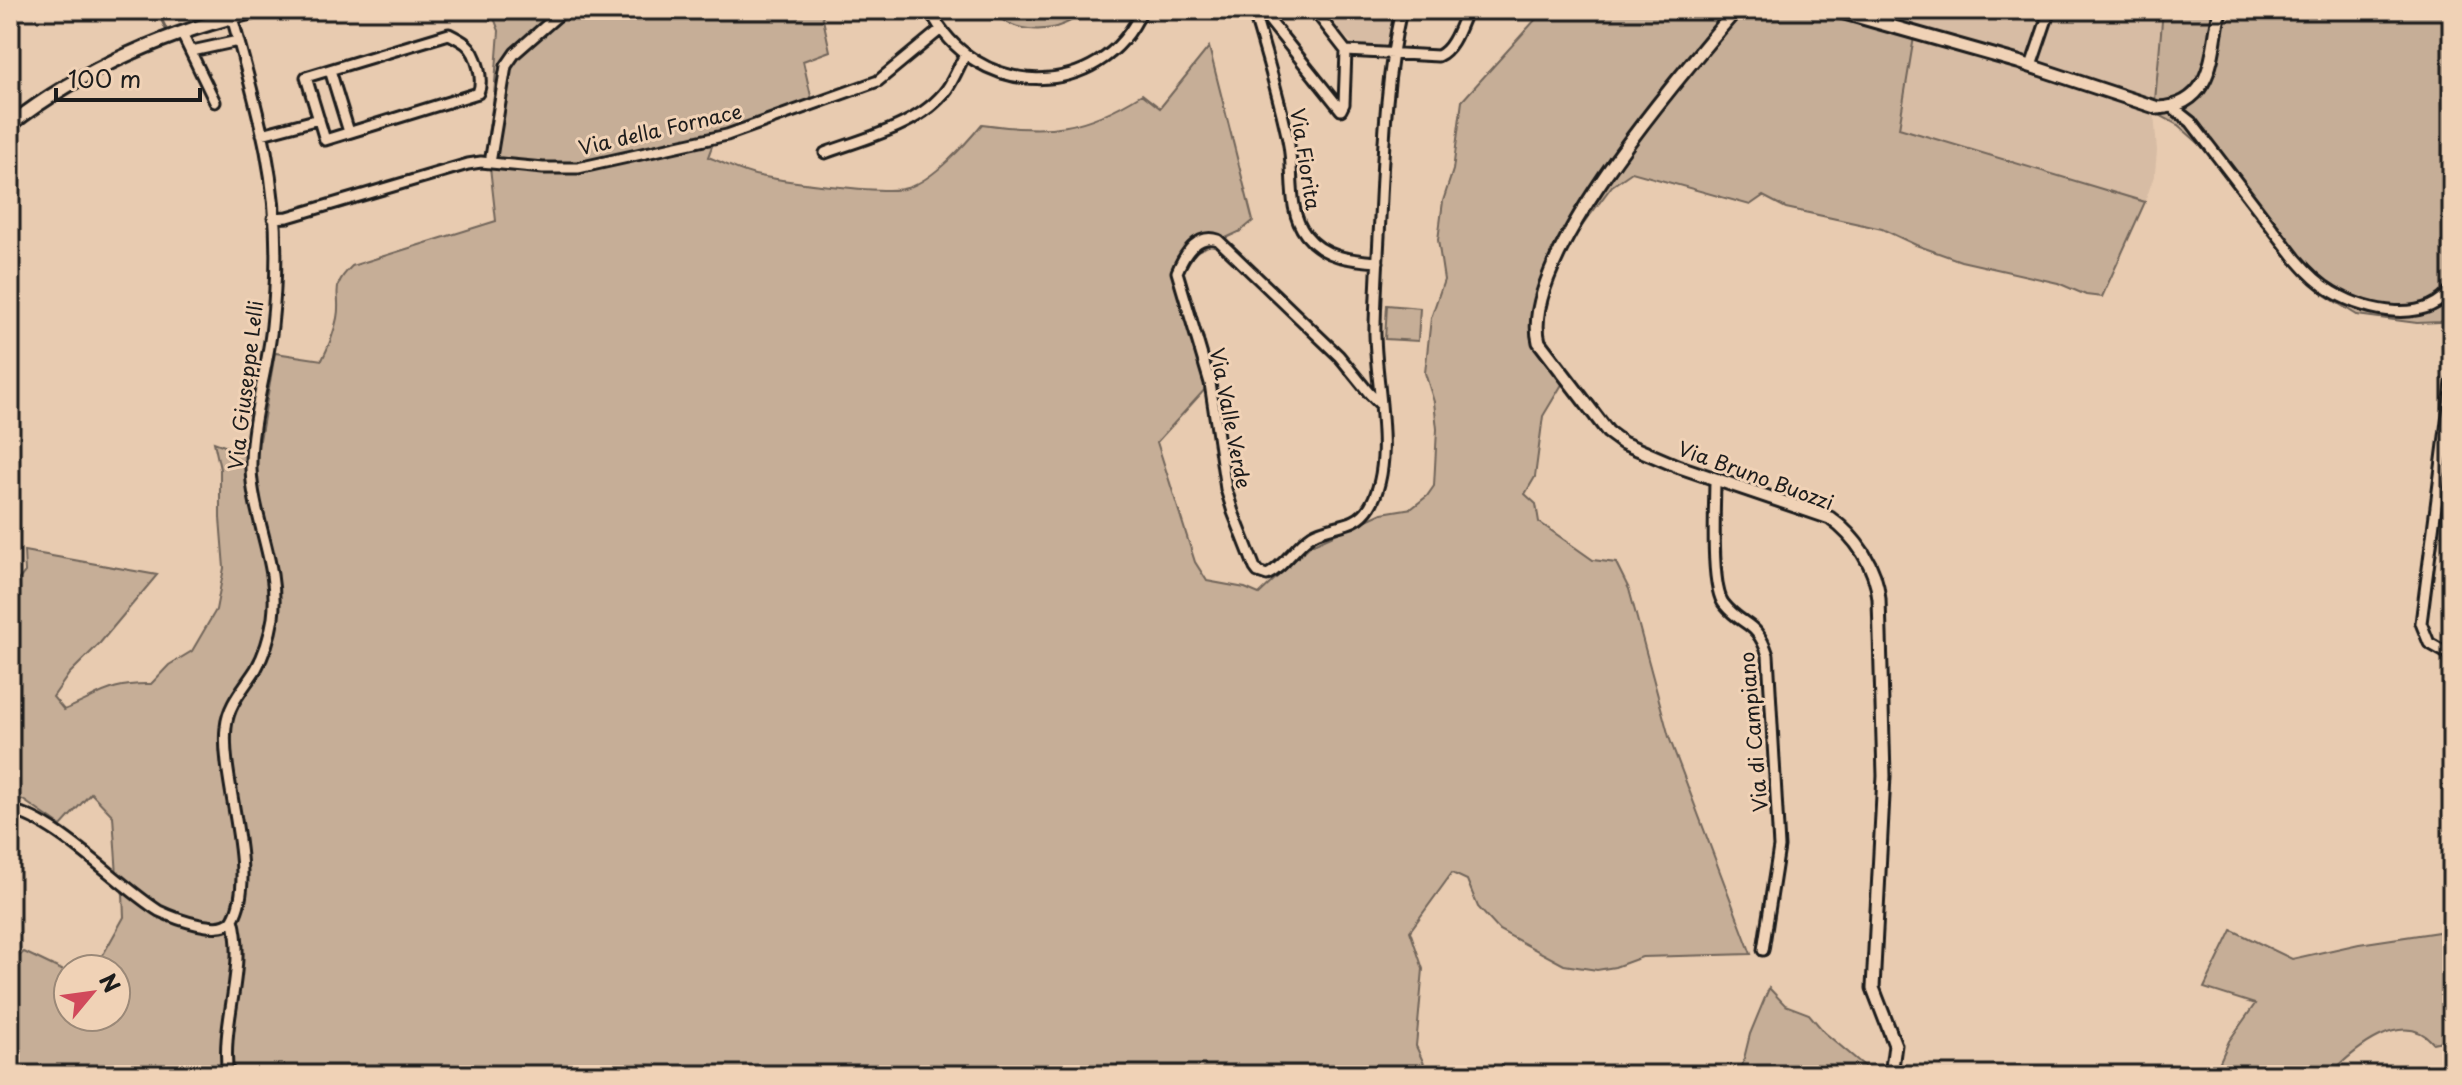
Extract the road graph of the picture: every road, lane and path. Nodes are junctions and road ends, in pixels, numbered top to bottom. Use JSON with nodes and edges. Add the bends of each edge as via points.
{"nodes":[{"id":1,"x":262,"y":10,"type":"edge"},
{"id":2,"x":564,"y":10,"type":"edge"},
{"id":3,"x":930,"y":10,"type":"edge"},
{"id":4,"x":1142,"y":10,"type":"edge"},
{"id":5,"x":1253,"y":10,"type":"edge"},
{"id":6,"x":1261,"y":10,"type":"edge"},
{"id":7,"x":1314,"y":10,"type":"edge"},
{"id":8,"x":1401,"y":10,"type":"edge"},
{"id":9,"x":1467,"y":10,"type":"edge"},
{"id":10,"x":1736,"y":10,"type":"edge"},
{"id":11,"x":1834,"y":10,"type":"edge"},
{"id":12,"x":2050,"y":10,"type":"edge"},
{"id":13,"x":2220,"y":10,"type":"edge"},
{"id":14,"x":232,"y":17,"type":"junction"},
{"id":15,"x":941,"y":29,"type":"junction"},
{"id":16,"x":182,"y":34,"type":"junction"},
{"id":17,"x":238,"y":41,"type":"junction"},
{"id":18,"x":192,"y":51,"type":"junction"},
{"id":19,"x":1346,"y":51,"type":"junction"},
{"id":20,"x":1391,"y":52,"type":"junction"},
{"id":21,"x":965,"y":55,"type":"junction"},
{"id":22,"x":2031,"y":66,"type":"junction"},
{"id":23,"x":330,"y":70,"type":"junction"},
{"id":24,"x":215,"y":102,"type":"dead end"},
{"id":25,"x":2172,"y":107,"type":"junction"},
{"id":26,"x":319,"y":119,"type":"junction"},
{"id":27,"x":10,"y":125,"type":"edge"},
{"id":28,"x":349,"y":132,"type":"junction"},
{"id":29,"x":262,"y":134,"type":"junction"},
{"id":30,"x":825,"y":153,"type":"dead end"},
{"id":31,"x":490,"y":163,"type":"junction"},
{"id":32,"x":273,"y":218,"type":"junction"},
{"id":33,"x":1378,"y":262,"type":"junction"},
{"id":34,"x":2452,"y":288,"type":"edge"},
{"id":35,"x":2449,"y":300,"type":"edge"},
{"id":36,"x":2452,"y":382,"type":"edge"},
{"id":37,"x":1381,"y":405,"type":"junction"},
{"id":38,"x":1715,"y":479,"type":"junction"},
{"id":39,"x":2452,"y":656,"type":"edge"},
{"id":40,"x":10,"y":810,"type":"edge"},
{"id":41,"x":233,"y":919,"type":"junction"},
{"id":42,"x":1763,"y":950,"type":"dead end"},
{"id":43,"x":228,"y":1075,"type":"edge"},
{"id":44,"x":1891,"y":1075,"type":"edge"}],
"edges":[{"from":1,"to":14,"type":"main road"},
{"from":2,"to":31,"type":"street","via":[[506,66]]},
{"from":3,"to":15,"type":"street"},
{"from":4,"to":21,"type":"street","via":[[1110,51],[1070,74],[1018,78]]},
{"from":5,"to":33,"type":"street","name":"Via Fiorita","via":[[1289,142],[1298,222],[1309,239],[1331,254]]},
{"from":6,"to":19,"type":"street","via":[[1341,110]]},
{"from":7,"to":19,"type":"street"},
{"from":8,"to":20,"type":"street","name":"Via Valle Verde"},
{"from":9,"to":20,"type":"street","via":[[1445,53]]},
{"from":10,"to":38,"type":"street","name":"Via Bruno Buozzi","via":[[1615,160],[1562,249],[1537,316],[1539,342],[1608,432],[1641,452]]},
{"from":11,"to":22,"type":"street"},
{"from":12,"to":22,"type":"street"},
{"from":13,"to":25,"type":"street","via":[[2208,76],[2191,97]]},
{"from":14,"to":16,"type":"main road"},
{"from":14,"to":17,"type":"street","name":"Via Giuseppe Lelli"},
{"from":15,"to":21,"type":"street"},
{"from":15,"to":31,"type":"street","name":"Via della Fornace","via":[[878,81],[727,135],[578,168]]},
{"from":16,"to":18,"type":"street"},
{"from":16,"to":27,"type":"main road","via":[[75,80]]},
{"from":17,"to":18,"type":"street"},
{"from":17,"to":29,"type":"street","name":"Via Giuseppe Lelli"},
{"from":18,"to":24,"type":"street"},
{"from":19,"to":20,"type":"street"},
{"from":20,"to":33,"type":"street","name":"Via Valle Verde"},
{"from":21,"to":30,"type":"street","via":[[947,88],[925,110]]},
{"from":22,"to":25,"type":"street","via":[[2147,106]]},
{"from":23,"to":26,"type":"street","via":[[306,77]]},
{"from":23,"to":28,"type":"street"},
{"from":23,"to":28,"type":"street","via":[[449,34],[472,50],[480,76],[481,87],[473,96]]},
{"from":25,"to":35,"type":"street","via":[[2191,122],[2296,259],[2325,287],[2370,308],[2392,311],[2410,312]]},
{"from":26,"to":28,"type":"street","via":[[325,140]]},
{"from":26,"to":29,"type":"street"},
{"from":29,"to":32,"type":"street","name":"Via Giuseppe Lelli"},
{"from":31,"to":32,"type":"street","name":"Via della Fornace","via":[[468,164]]},
{"from":32,"to":41,"type":"street","name":"Via Giuseppe Lelli","via":[[272,325],[251,467],[273,582],[273,615],[265,651],[228,712],[227,756],[241,866]]},
{"from":33,"to":37,"type":"street","name":"Via Valle Verde","via":[[1375,329]]},
{"from":34,"to":35,"type":"street"},
{"from":36,"to":39,"type":"street","via":[[2421,623],[2429,643]]},
{"from":37,"to":37,"type":"street","name":"Via Valle Verde","via":[[1379,475],[1364,514],[1349,525],[1313,535],[1262,575],[1229,500],[1220,464],[1210,383],[1177,272],[1188,253],[1201,239],[1218,240],[1339,356]]},
{"from":38,"to":42,"type":"street","name":"Via di Campiano","via":[[1720,597],[1760,634],[1768,655],[1779,847]]},
{"from":38,"to":44,"type":"street","name":"Via Bruno Buozzi","via":[[1830,518],[1850,535],[1874,575],[1884,776],[1873,988],[1893,1035]]},
{"from":40,"to":41,"type":"street","via":[[67,840],[159,911],[208,925]]},
{"from":41,"to":43,"type":"street","name":"Via Giuseppe Lelli","via":[[237,935],[225,1056]]}]}
